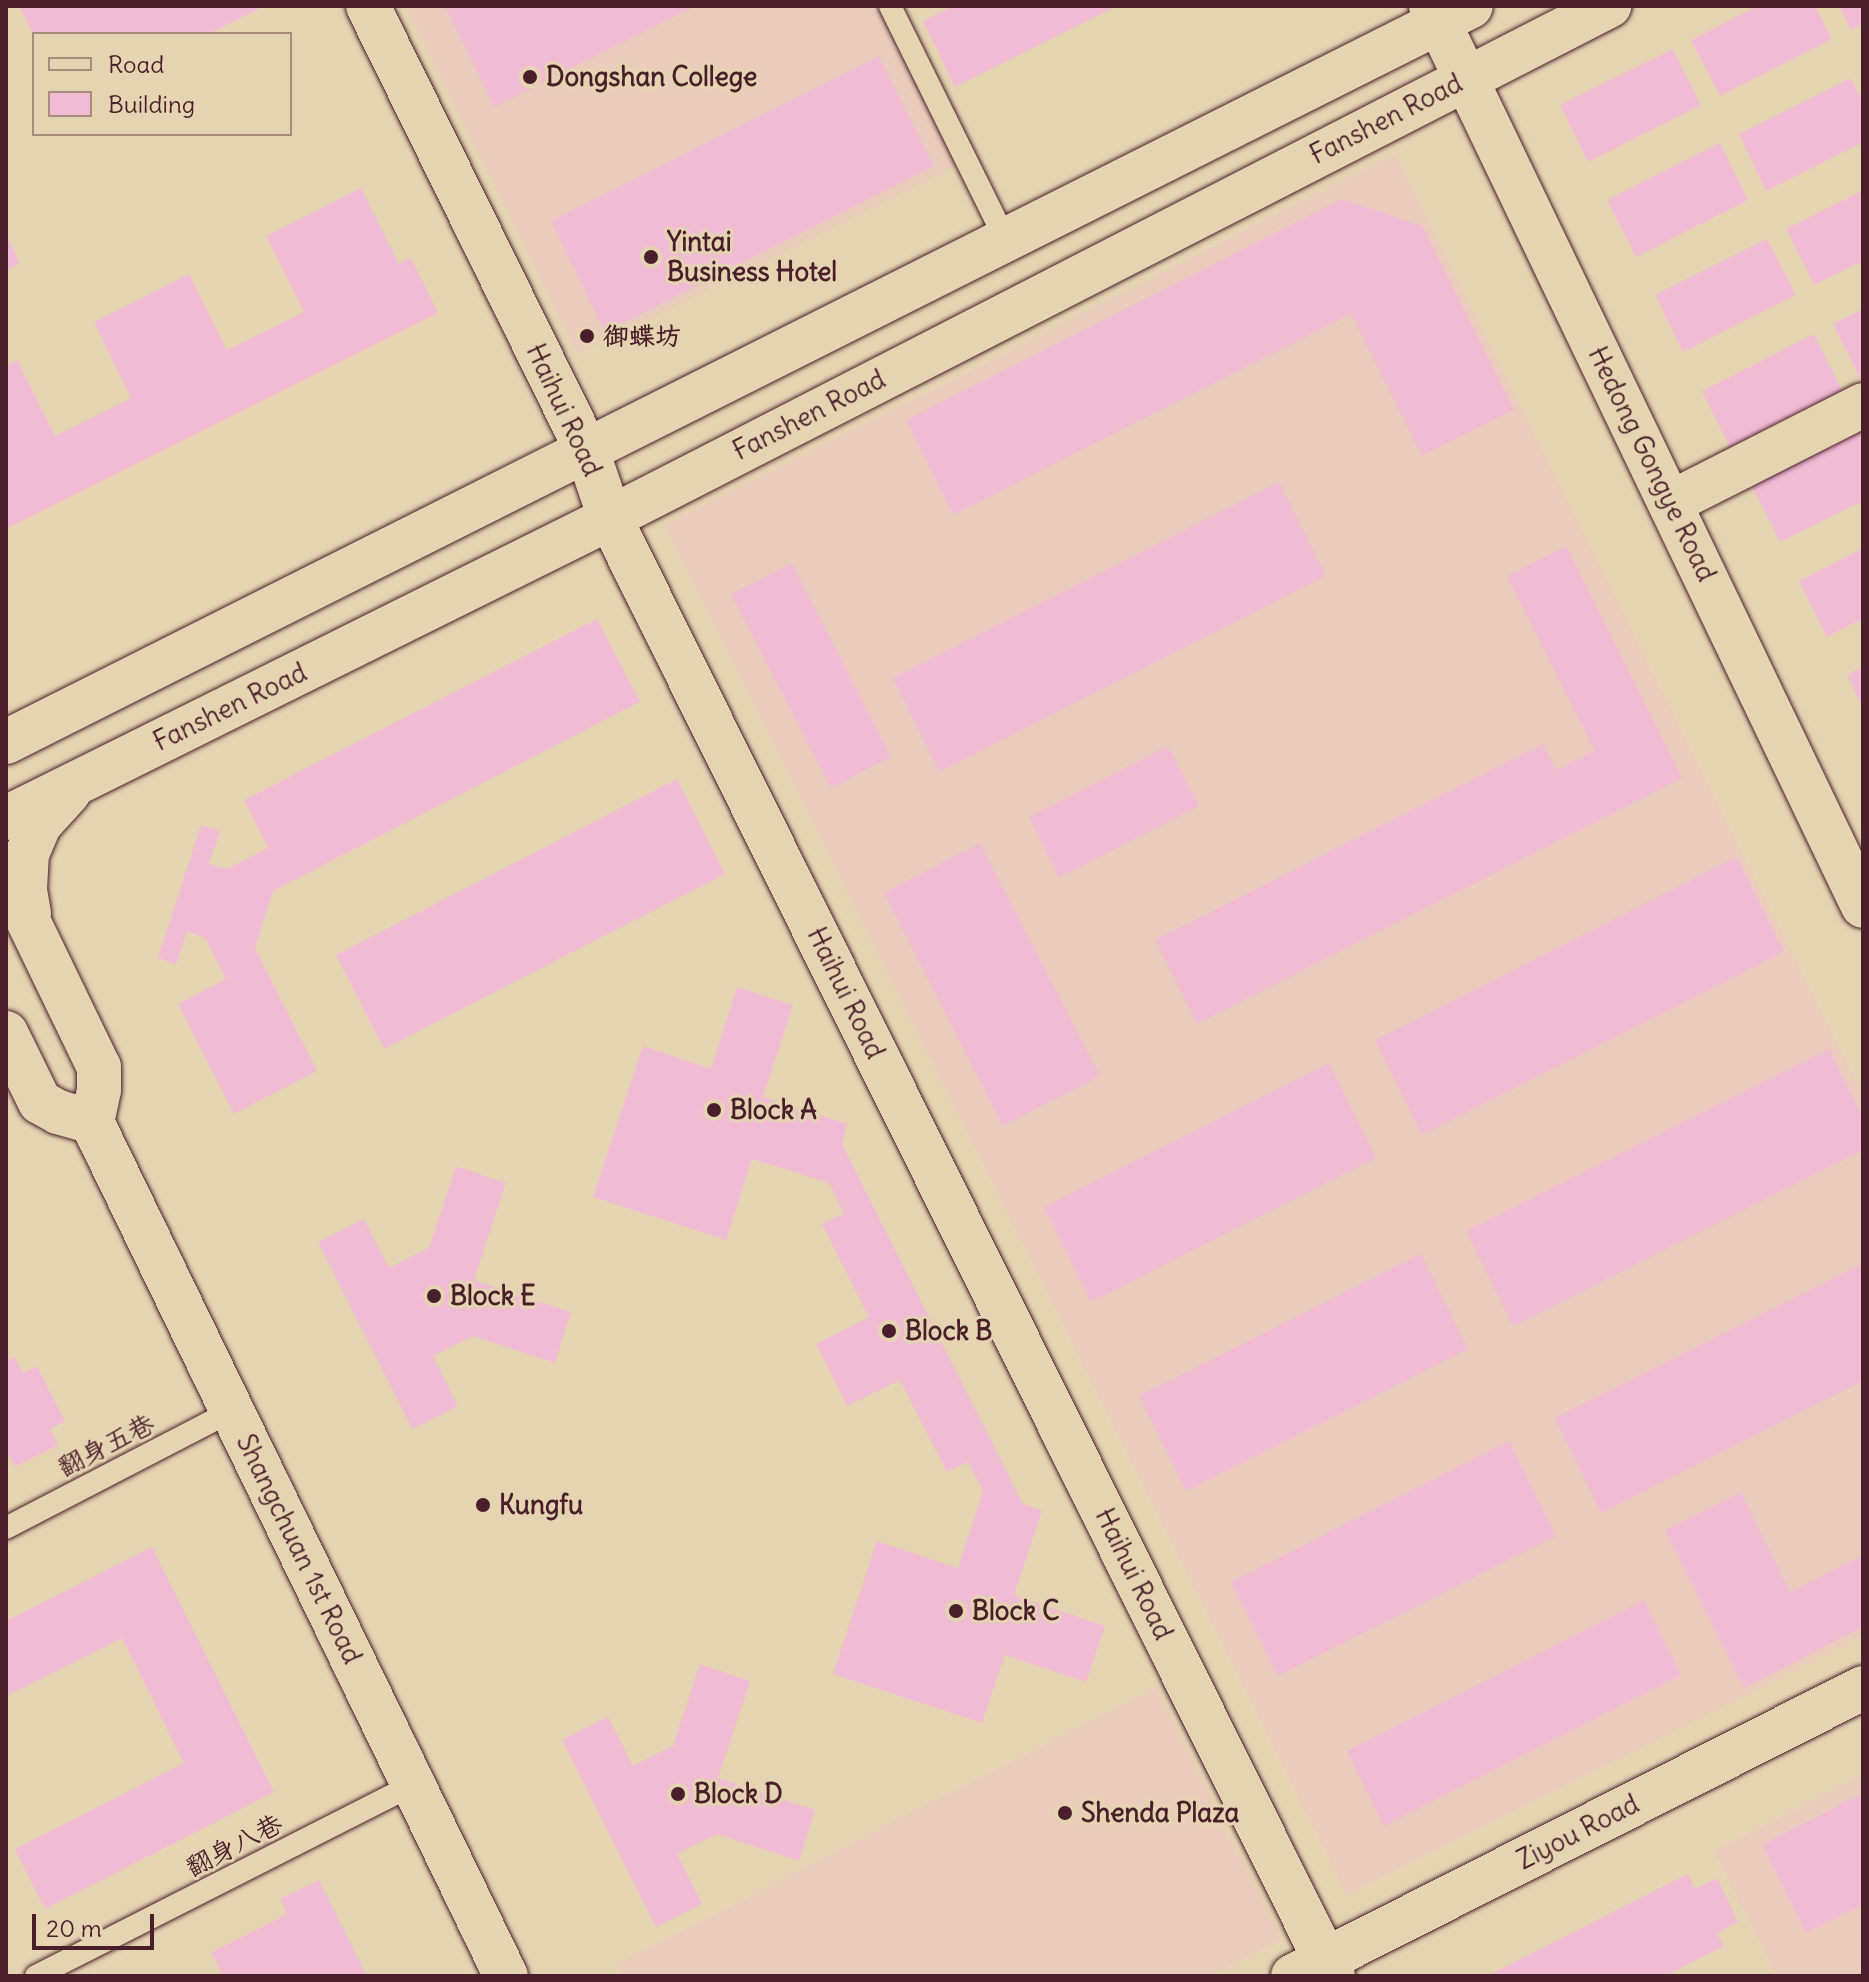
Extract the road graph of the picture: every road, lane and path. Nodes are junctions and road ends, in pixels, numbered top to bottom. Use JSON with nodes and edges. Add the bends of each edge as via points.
{"nodes":[{"id":1,"x":368,"y":6,"type":"edge"},
{"id":2,"x":890,"y":6,"type":"edge"},
{"id":3,"x":1609,"y":6,"type":"edge"},
{"id":4,"x":1447,"y":11,"type":"edge"},
{"id":5,"x":1467,"y":78,"type":"junction"},
{"id":6,"x":1006,"y":241,"type":"junction"},
{"id":7,"x":1863,"y":405,"type":"edge"},
{"id":8,"x":588,"y":453,"type":"junction"},
{"id":9,"x":1670,"y":503,"type":"junction"},
{"id":10,"x":610,"y":518,"type":"junction"},
{"id":11,"x":58,"y":716,"type":"junction"},
{"id":12,"x":6,"y":727,"type":"edge"},
{"id":13,"x":6,"y":742,"type":"edge"},
{"id":14,"x":90,"y":777,"type":"junction"},
{"id":15,"x":6,"y":818,"type":"edge"},
{"id":16,"x":6,"y":875,"type":"edge"},
{"id":17,"x":1863,"y":906,"type":"edge"},
{"id":18,"x":32,"y":927,"type":"junction"},
{"id":19,"x":6,"y":1033,"type":"edge"},
{"id":20,"x":92,"y":1122,"type":"junction"},
{"id":21,"x":232,"y":1411,"type":"junction"},
{"id":22,"x":6,"y":1528,"type":"edge"},
{"id":23,"x":1863,"y":1688,"type":"edge"},
{"id":24,"x":413,"y":1785,"type":"junction"},
{"id":25,"x":1317,"y":1971,"type":"edge"},
{"id":26,"x":36,"y":1976,"type":"edge"},
{"id":27,"x":506,"y":1976,"type":"edge"}],
"edges":[{"from":1,"to":8,"type":"main road","name":"Haihui Road"},
{"from":2,"to":6,"type":"lane"},
{"from":3,"to":5,"type":"main road","name":"Fanshen Road"},
{"from":4,"to":5,"type":"main road","name":"Hedong Gongye Road"},
{"from":4,"to":6,"type":"main road"},
{"from":5,"to":9,"type":"main road","name":"Hedong Gongye Road"},
{"from":5,"to":10,"type":"main road","name":"Fanshen Road"},
{"from":6,"to":8,"type":"main road"},
{"from":7,"to":9,"type":"main road"},
{"from":8,"to":10,"type":"main road","name":"Haihui Road"},
{"from":8,"to":11,"type":"main road"},
{"from":9,"to":17,"type":"main road","name":"Hedong Gongye Road"},
{"from":10,"to":14,"type":"main road","name":"Fanshen Road"},
{"from":10,"to":25,"type":"main road","name":"Haihui Road"},
{"from":11,"to":12,"type":"main road"},
{"from":11,"to":13,"type":"main road"},
{"from":14,"to":15,"type":"main road","name":"Fanshen Road"},
{"from":14,"to":18,"type":"main road","via":[[46,815],[27,854],[25,890]]},
{"from":16,"to":18,"type":"main road"},
{"from":18,"to":20,"type":"main road","via":[[99,1067]]},
{"from":19,"to":20,"type":"main road","via":[[40,1102]]},
{"from":20,"to":21,"type":"main road","name":"Shangchuan 1st Road"},
{"from":21,"to":22,"type":"lane","name":"翻身五巷"},
{"from":21,"to":24,"type":"main road","name":"Shangchuan 1st Road"},
{"from":23,"to":25,"type":"main road","name":"Ziyou Road"},
{"from":24,"to":26,"type":"lane","name":"翻身八巷"},
{"from":24,"to":27,"type":"main road","name":"Shangchuan 1st Road"}]}
